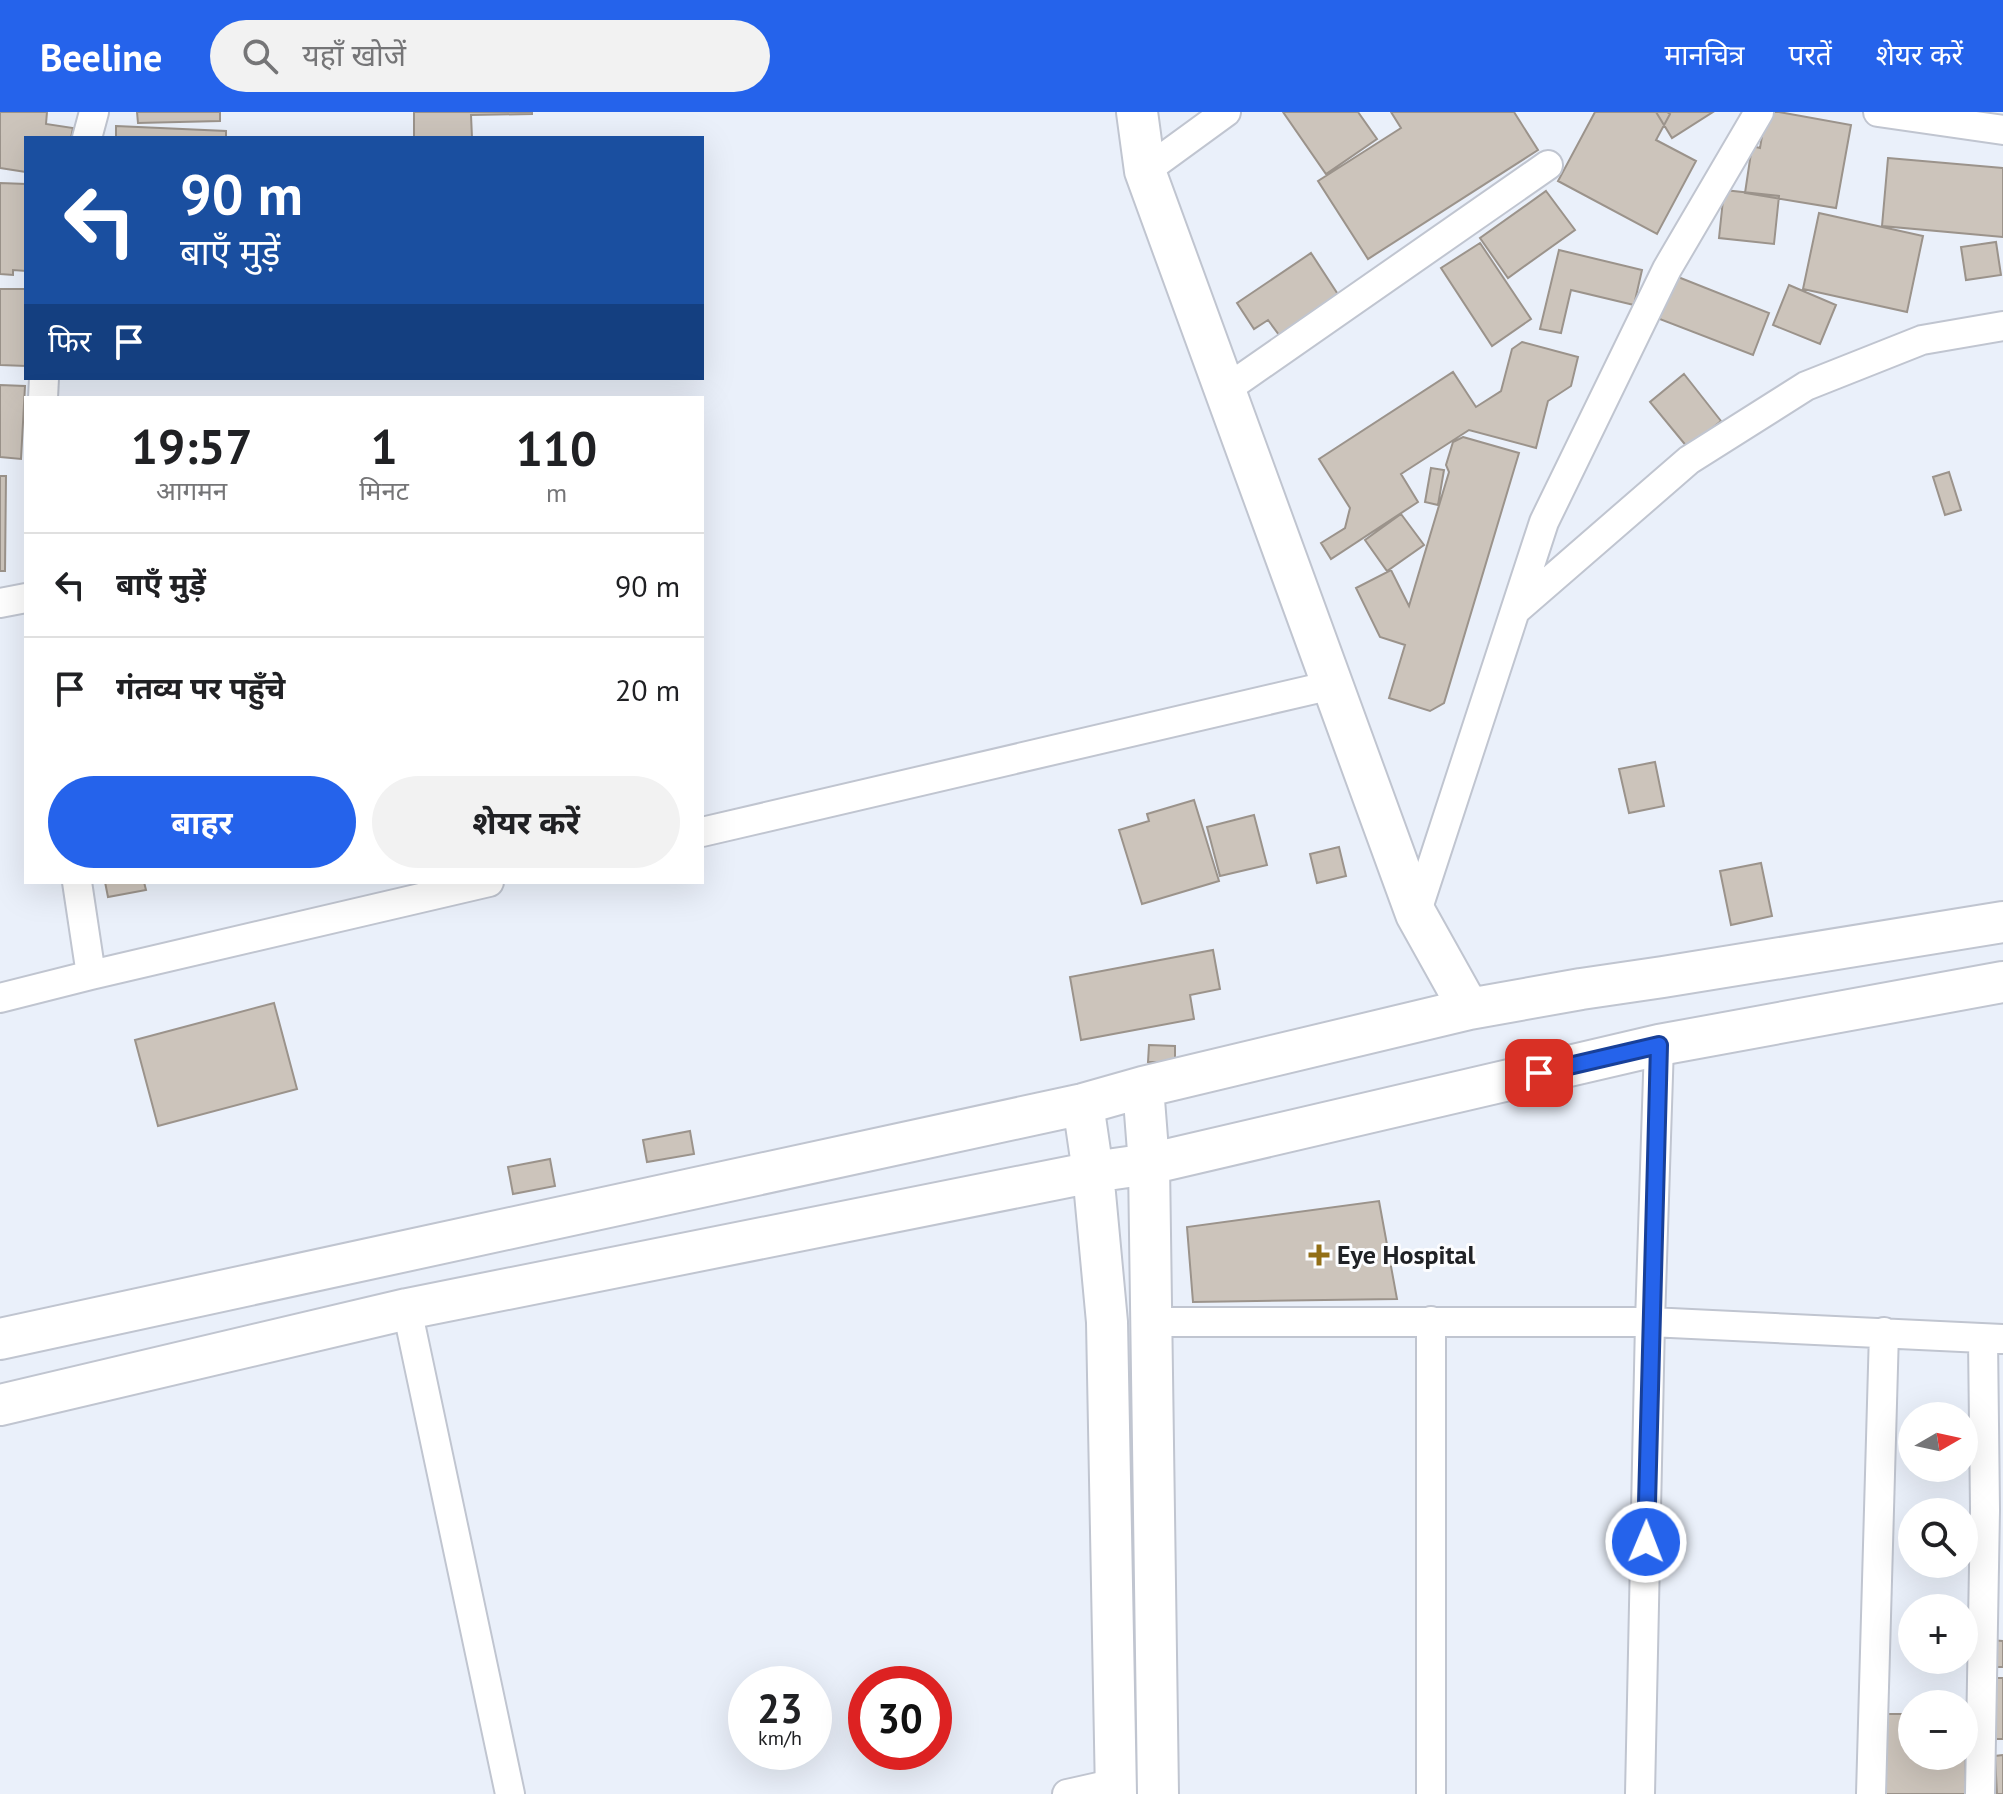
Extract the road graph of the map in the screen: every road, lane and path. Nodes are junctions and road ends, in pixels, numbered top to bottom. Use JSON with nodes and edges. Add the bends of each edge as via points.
{"nodes":[{"id":1,"x":94,"y":112,"type":"edge"},
{"id":2,"x":1137,"y":112,"type":"edge"},
{"id":3,"x":1226,"y":112,"type":"edge"},
{"id":4,"x":1759,"y":112,"type":"edge"},
{"id":5,"x":1878,"y":112,"type":"edge"},
{"id":6,"x":2003,"y":130,"type":"edge"},
{"id":7,"x":88,"y":136,"type":"edge"},
{"id":8,"x":1548,"y":165,"type":"dead end"},
{"id":9,"x":1145,"y":171,"type":"junction"},
{"id":10,"x":2003,"y":326,"type":"edge"},
{"id":11,"x":1225,"y":390,"type":"junction"},
{"id":12,"x":24,"y":598,"type":"edge"},
{"id":13,"x":0,"y":603,"type":"edge"},
{"id":14,"x":1515,"y":612,"type":"junction"},
{"id":15,"x":1332,"y":685,"type":"junction"},
{"id":16,"x":704,"y":832,"type":"edge"},
{"id":17,"x":77,"y":884,"type":"edge"},
{"id":18,"x":480,"y":884,"type":"edge"},
{"id":19,"x":1416,"y":914,"type":"junction"},
{"id":20,"x":2003,"y":922,"type":"edge"},
{"id":21,"x":91,"y":975,"type":"junction"},
{"id":22,"x":2003,"y":982,"type":"edge"},
{"id":23,"x":0,"y":998,"type":"edge"},
{"id":24,"x":1469,"y":1009,"type":"junction"},
{"id":25,"x":1659,"y":1045,"type":"junction"},
{"id":26,"x":1143,"y":1087,"type":"junction"},
{"id":27,"x":1083,"y":1104,"type":"junction"},
{"id":28,"x":1149,"y":1164,"type":"junction"},
{"id":29,"x":1093,"y":1172,"type":"junction"},
{"id":30,"x":407,"y":1309,"type":"junction"},
{"id":31,"x":1431,"y":1321,"type":"junction"},
{"id":32,"x":1152,"y":1322,"type":"junction"},
{"id":33,"x":1650,"y":1322,"type":"junction"},
{"id":34,"x":1884,"y":1332,"type":"junction"},
{"id":35,"x":0,"y":1339,"type":"edge"},
{"id":36,"x":1993,"y":1339,"type":"edge"},
{"id":37,"x":0,"y":1405,"type":"edge"},
{"id":38,"x":1994,"y":1511,"type":"edge"},
{"id":39,"x":1993,"y":1674,"type":"edge"},
{"id":40,"x":1116,"y":1788,"type":"edge"},
{"id":41,"x":510,"y":1794,"type":"edge"},
{"id":42,"x":1067,"y":1794,"type":"edge"},
{"id":43,"x":1158,"y":1794,"type":"edge"},
{"id":44,"x":1431,"y":1794,"type":"edge"},
{"id":45,"x":1640,"y":1794,"type":"edge"},
{"id":46,"x":1871,"y":1794,"type":"edge"},
{"id":47,"x":1980,"y":1794,"type":"edge"}],
"edges":[{"from":1,"to":7,"type":"street"},
{"from":2,"to":9,"type":"main road"},
{"from":3,"to":9,"type":"street"},
{"from":4,"to":14,"type":"street","via":[[1667,269],[1544,522]]},
{"from":5,"to":6,"type":"street"},
{"from":8,"to":11,"type":"street"},
{"from":9,"to":11,"type":"main road"},
{"from":10,"to":14,"type":"street","via":[[1922,340],[1806,386],[1689,460]]},
{"from":11,"to":15,"type":"main road"},
{"from":12,"to":13,"type":"street"},
{"from":14,"to":19,"type":"street"},
{"from":15,"to":16,"type":"street"},
{"from":15,"to":19,"type":"main road"},
{"from":17,"to":21,"type":"street"},
{"from":18,"to":21,"type":"street"},
{"from":19,"to":24,"type":"main road"},
{"from":20,"to":24,"type":"main road"},
{"from":21,"to":23,"type":"street"},
{"from":22,"to":25,"type":"main road"},
{"from":24,"to":26,"type":"main road"},
{"from":25,"to":28,"type":"main road"},
{"from":25,"to":33,"type":"street"},
{"from":26,"to":27,"type":"main road"},
{"from":26,"to":28,"type":"main road"},
{"from":27,"to":29,"type":"main road"},
{"from":27,"to":35,"type":"main road"},
{"from":28,"to":29,"type":"main road"},
{"from":28,"to":32,"type":"main road"},
{"from":29,"to":30,"type":"main road"},
{"from":29,"to":40,"type":"main road","via":[[1107,1322]]},
{"from":30,"to":37,"type":"main road"},
{"from":30,"to":41,"type":"street"},
{"from":31,"to":32,"type":"street"},
{"from":31,"to":33,"type":"street"},
{"from":31,"to":44,"type":"street"},
{"from":32,"to":43,"type":"main road"},
{"from":33,"to":34,"type":"street"},
{"from":33,"to":45,"type":"street"},
{"from":34,"to":36,"type":"street"},
{"from":34,"to":46,"type":"street"},
{"from":36,"to":38,"type":"street"},
{"from":38,"to":39,"type":"street"},
{"from":39,"to":47,"type":"street"},
{"from":40,"to":42,"type":"street"}]}
